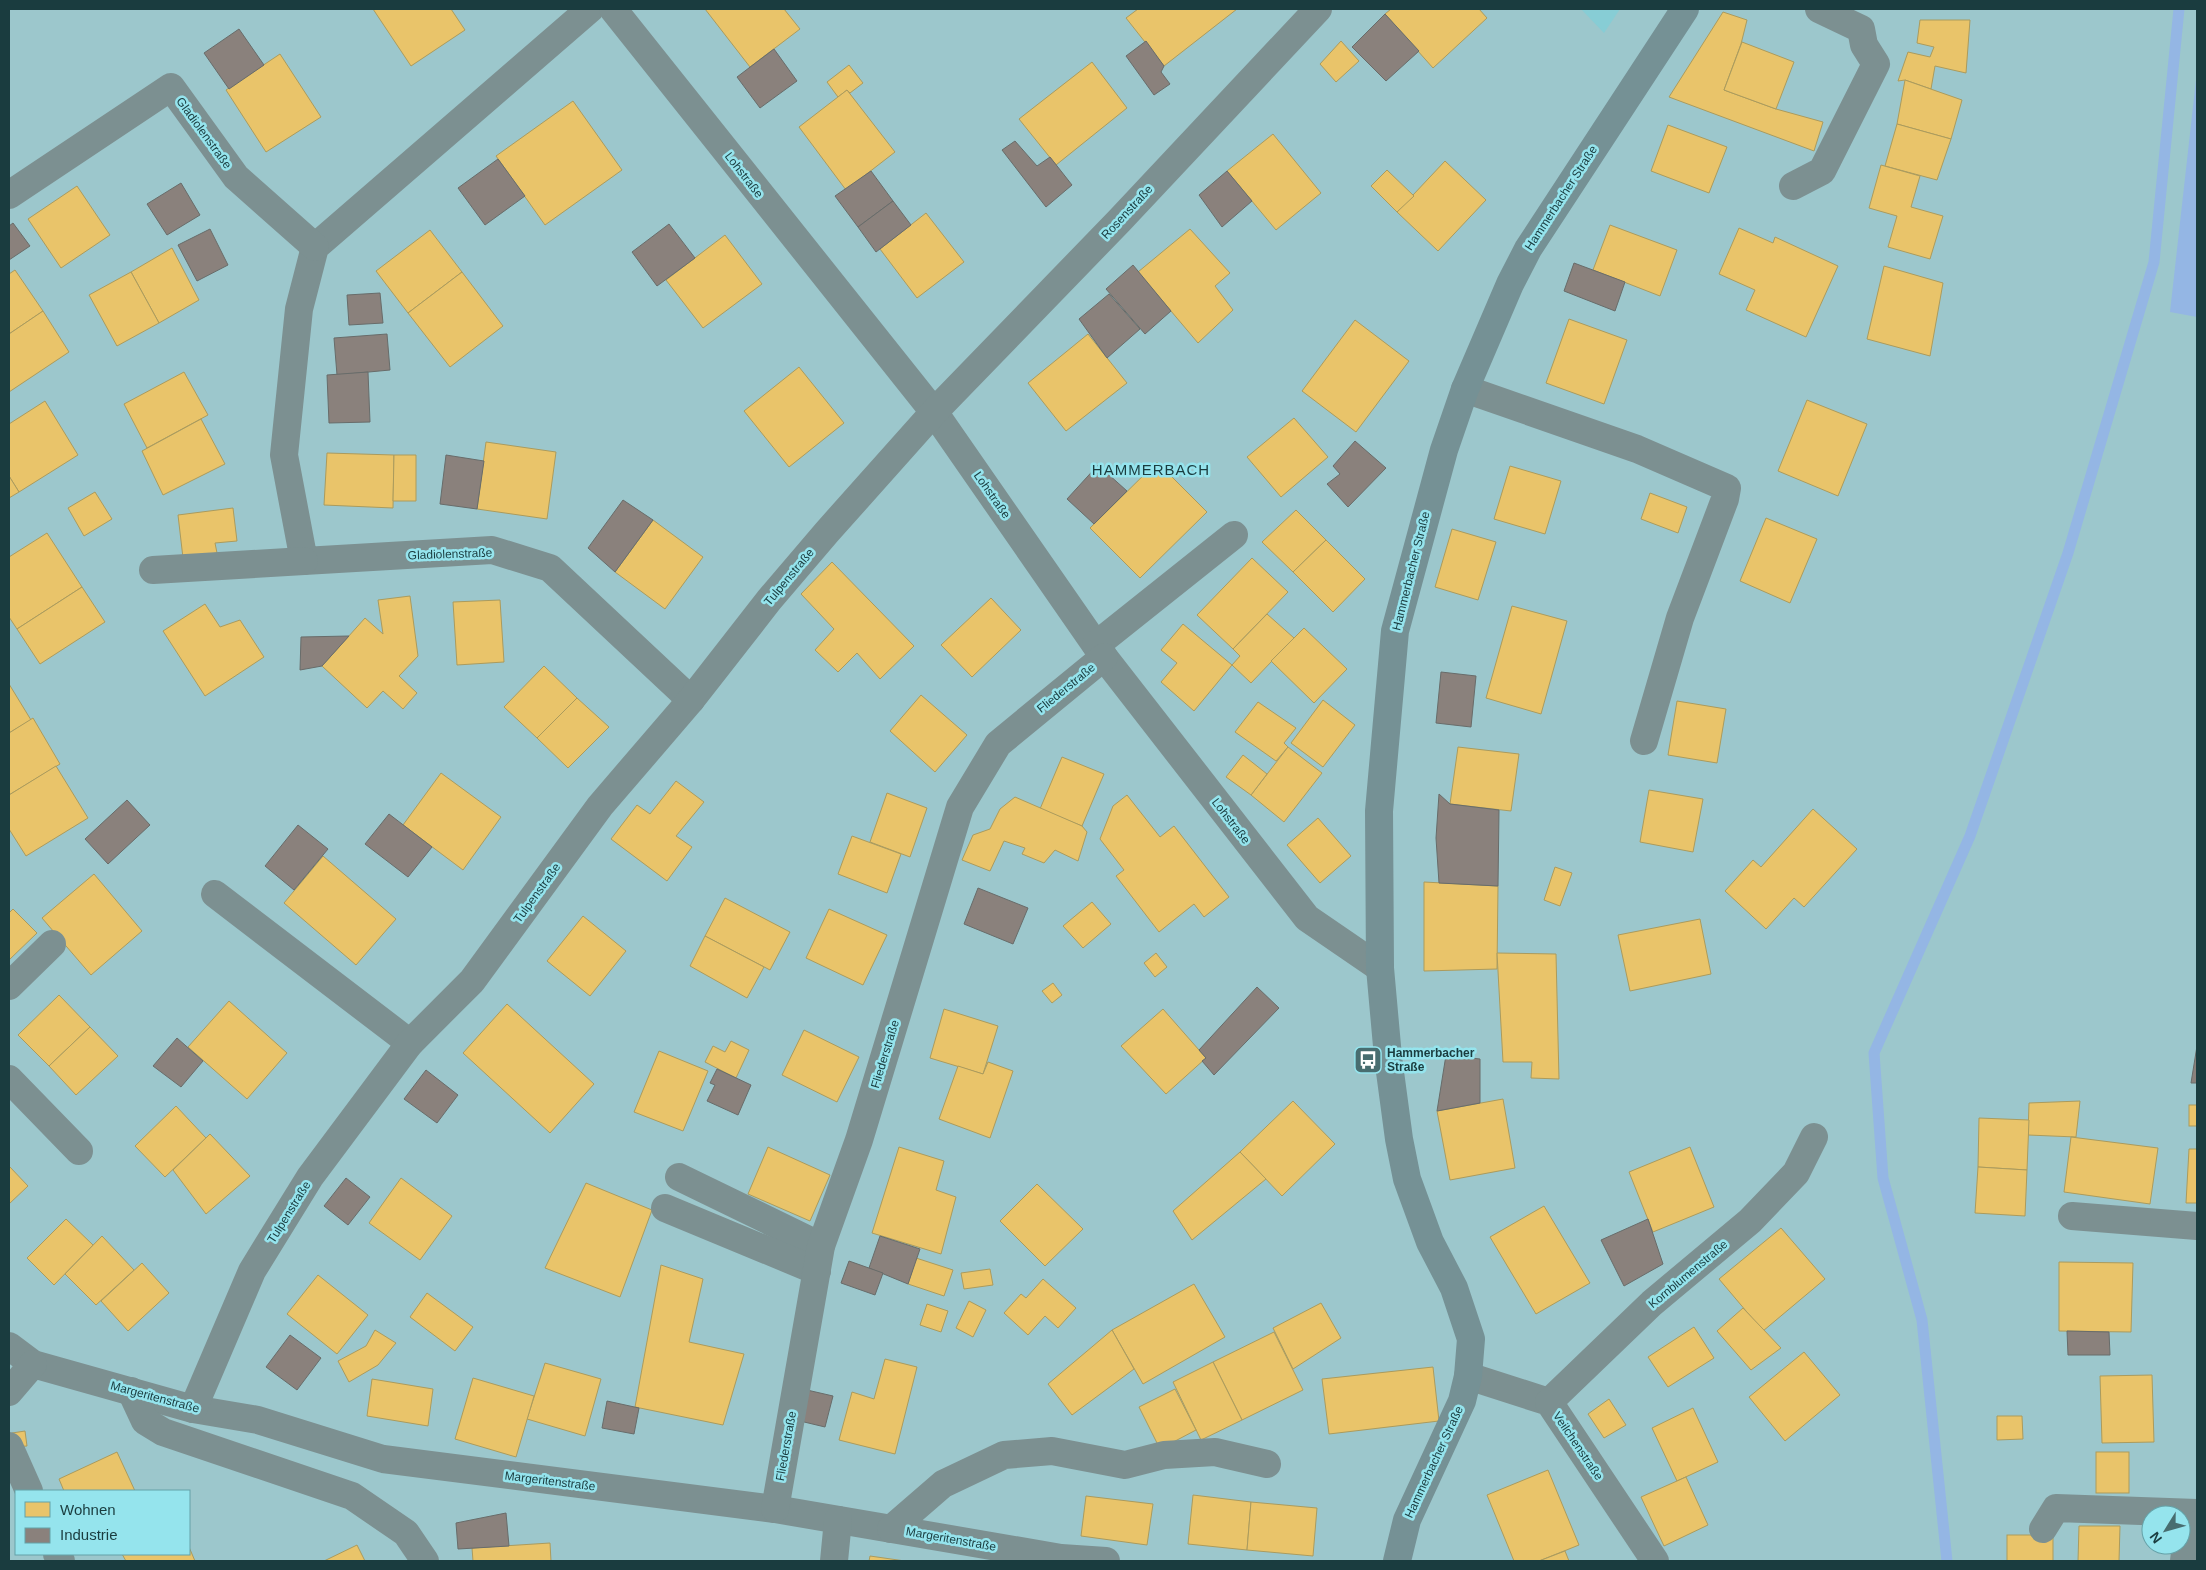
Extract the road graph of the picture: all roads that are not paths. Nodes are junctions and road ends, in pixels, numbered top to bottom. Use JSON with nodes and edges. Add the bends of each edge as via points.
{"nodes":[{"id":1,"x":590,"y":9,"type":"edge"},
{"id":2,"x":613,"y":9,"type":"edge"},
{"id":3,"x":1318,"y":9,"type":"edge"},
{"id":4,"x":1686,"y":9,"type":"edge"},
{"id":5,"x":1820,"y":9,"type":"edge"},
{"id":6,"x":1793,"y":186,"type":"dead end"},
{"id":7,"x":9,"y":195,"type":"edge"},
{"id":8,"x":315,"y":247,"type":"junction"},
{"id":9,"x":1465,"y":389,"type":"junction"},
{"id":10,"x":934,"y":412,"type":"junction"},
{"id":11,"x":1234,"y":535,"type":"dead end"},
{"id":12,"x":304,"y":561,"type":"junction"},
{"id":13,"x":152,"y":570,"type":"dead end"},
{"id":14,"x":1100,"y":651,"type":"junction"},
{"id":15,"x":691,"y":700,"type":"junction"},
{"id":16,"x":1644,"y":741,"type":"dead end"},
{"id":17,"x":215,"y":894,"type":"dead end"},
{"id":18,"x":52,"y":944,"type":"dead end"},
{"id":19,"x":1380,"y":968,"type":"junction"},
{"id":20,"x":9,"y":986,"type":"edge"},
{"id":21,"x":410,"y":1043,"type":"junction"},
{"id":22,"x":9,"y":1079,"type":"edge"},
{"id":23,"x":1814,"y":1137,"type":"dead end"},
{"id":24,"x":79,"y":1151,"type":"dead end"},
{"id":25,"x":679,"y":1177,"type":"dead end"},
{"id":26,"x":665,"y":1208,"type":"dead end"},
{"id":27,"x":2072,"y":1216,"type":"dead end"},
{"id":28,"x":2197,"y":1226,"type":"edge"},
{"id":29,"x":819,"y":1259,"type":"junction"},
{"id":30,"x":9,"y":1346,"type":"edge"},
{"id":31,"x":33,"y":1364,"type":"junction"},
{"id":32,"x":1468,"y":1376,"type":"junction"},
{"id":33,"x":131,"y":1391,"type":"junction"},
{"id":34,"x":9,"y":1392,"type":"edge"},
{"id":35,"x":1549,"y":1402,"type":"junction"},
{"id":36,"x":193,"y":1409,"type":"junction"},
{"id":37,"x":9,"y":1446,"type":"edge"},
{"id":38,"x":1267,"y":1464,"type":"dead end"},
{"id":39,"x":29,"y":1490,"type":"edge"},
{"id":40,"x":775,"y":1509,"type":"junction"},
{"id":41,"x":2197,"y":1513,"type":"edge"},
{"id":42,"x":838,"y":1520,"type":"junction"},
{"id":43,"x":2197,"y":1525,"type":"edge"},
{"id":44,"x":891,"y":1529,"type":"junction"},
{"id":45,"x":2043,"y":1529,"type":"dead end"},
{"id":46,"x":425,"y":1561,"type":"edge"},
{"id":47,"x":834,"y":1561,"type":"edge"},
{"id":48,"x":1106,"y":1561,"type":"edge"},
{"id":49,"x":1397,"y":1561,"type":"edge"},
{"id":50,"x":1655,"y":1561,"type":"edge"},
{"id":51,"x":2184,"y":1561,"type":"edge"}],
"edges":[{"from":1,"to":8,"type":"street"},
{"from":2,"to":10,"type":"street","name":"Lohstraße"},
{"from":3,"to":10,"type":"street","name":"Rosenstraße"},
{"from":4,"to":9,"type":"main road","name":"Hammerbacher Straße","via":[[1528,249]]},
{"from":5,"to":6,"type":"street","via":[[1861,29],[1864,45],[1876,64],[1822,171]]},
{"from":7,"to":8,"type":"street","name":"Gladiolenstraße","via":[[171,87],[236,177]]},
{"from":8,"to":12,"type":"street","via":[[299,309],[284,455]]},
{"from":9,"to":16,"type":"street","via":[[1637,449],[1726,488],[1726,499],[1680,618]]},
{"from":9,"to":19,"type":"main road","name":"Hammerbacher Straße","via":[[1444,450],[1395,632],[1379,811]]},
{"from":10,"to":14,"type":"street","name":"Lohstraße"},
{"from":10,"to":15,"type":"street","name":"Tulpenstraße","via":[[769,600]]},
{"from":11,"to":14,"type":"street","name":"Fliederstraße"},
{"from":12,"to":13,"type":"street","name":"Gladiolenstraße"},
{"from":12,"to":15,"type":"street","name":"Gladiolenstraße","via":[[492,550],[550,568]]},
{"from":14,"to":19,"type":"street","name":"Lohstraße","via":[[1307,918]]},
{"from":14,"to":29,"type":"street","name":"Fliederstraße","via":[[998,744],[960,807],[859,1140]]},
{"from":15,"to":21,"type":"street","name":"Tulpenstraße","via":[[600,806],[472,981]]},
{"from":17,"to":21,"type":"street"},
{"from":18,"to":20,"type":"street"},
{"from":19,"to":32,"type":"main road","name":"Hammerbacher Straße","via":[[1389,1064],[1407,1179],[1430,1242],[1454,1288],[1470,1339]]},
{"from":21,"to":36,"type":"street","name":"Tulpenstraße","via":[[310,1178],[252,1271]]},
{"from":22,"to":24,"type":"street"},
{"from":23,"to":35,"type":"street","name":"Kornblumenstraße","via":[[1796,1173],[1750,1221],[1652,1303]]},
{"from":25,"to":29,"type":"street"},
{"from":26,"to":29,"type":"street"},
{"from":27,"to":28,"type":"street"},
{"from":29,"to":40,"type":"street","name":"Fliederstraße"},
{"from":30,"to":31,"type":"street","name":"Margeritenstraße"},
{"from":31,"to":33,"type":"street","name":"Margeritenstraße"},
{"from":31,"to":34,"type":"street"},
{"from":32,"to":35,"type":"street","name":"Veilchenstraße"},
{"from":32,"to":49,"type":"main road","name":"Hammerbacher Straße","via":[[1462,1401],[1407,1520]]},
{"from":33,"to":36,"type":"street","name":"Margeritenstraße"},
{"from":33,"to":46,"type":"street","via":[[145,1421],[163,1432],[352,1496],[406,1533]]},
{"from":35,"to":50,"type":"street","name":"Veilchenstraße"},
{"from":36,"to":40,"type":"street","name":"Margeritenstraße","via":[[258,1420],[383,1459]]},
{"from":37,"to":39,"type":"street"},
{"from":38,"to":44,"type":"street","via":[[1215,1452],[1164,1455],[1125,1465],[1052,1452],[1004,1454],[943,1484]]},
{"from":40,"to":42,"type":"street","name":"Margeritenstraße"},
{"from":41,"to":45,"type":"street","via":[[2056,1508]]},
{"from":42,"to":44,"type":"street","name":"Margeritenstraße"},
{"from":42,"to":47,"type":"street"},
{"from":43,"to":51,"type":"street"},
{"from":44,"to":48,"type":"street","name":"Margeritenstraße","via":[[1061,1558]]}]}
